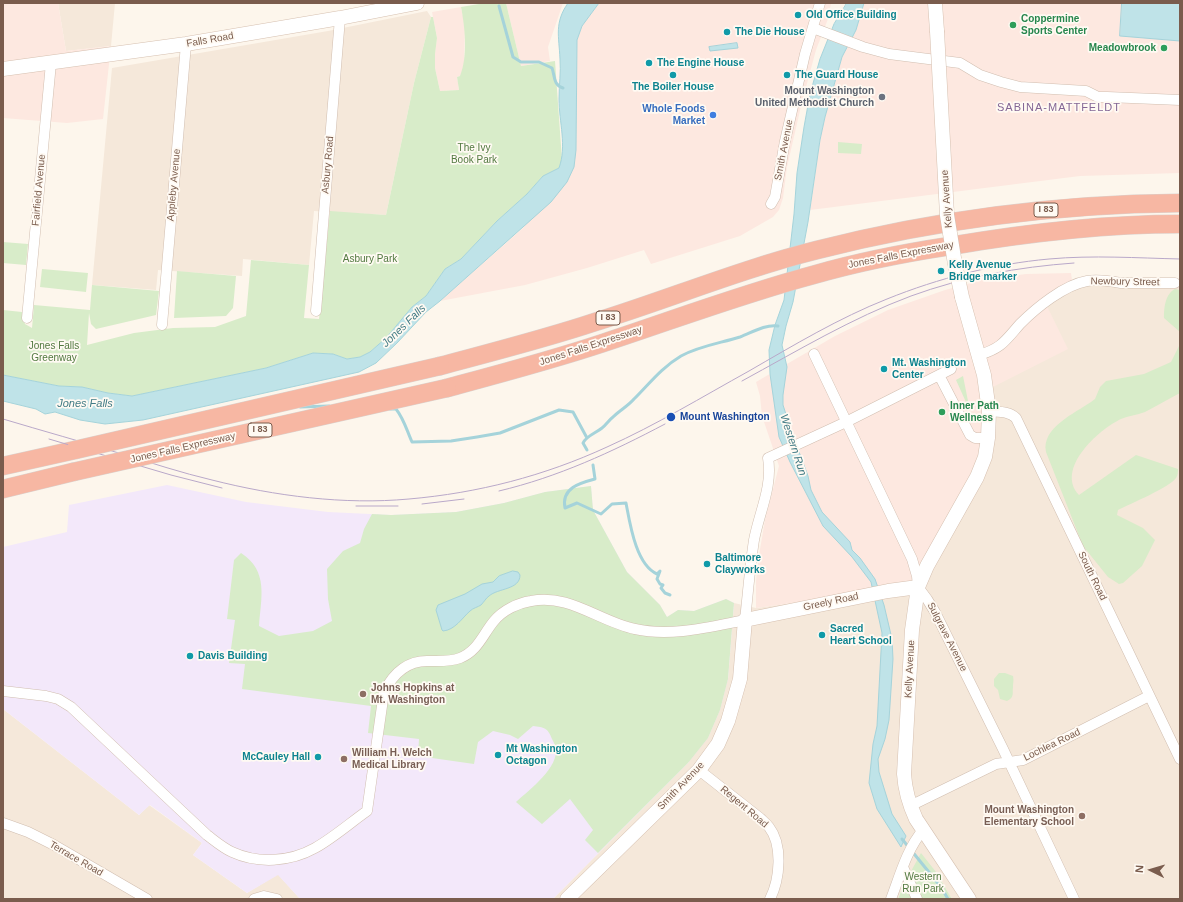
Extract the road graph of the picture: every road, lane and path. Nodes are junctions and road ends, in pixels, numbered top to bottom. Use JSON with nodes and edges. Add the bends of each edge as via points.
{"nodes":[{"id":1,"x":417,"y":3,"type":"edge"},
{"id":2,"x":935,"y":3,"type":"edge"},
{"id":3,"x":819,"y":6,"type":"edge"},
{"id":4,"x":340,"y":18,"type":"junction"},
{"id":5,"x":813,"y":28,"type":"junction"},
{"id":6,"x":186,"y":44,"type":"junction"},
{"id":7,"x":51,"y":63,"type":"junction"},
{"id":8,"x":3,"y":69,"type":"edge"},
{"id":9,"x":1180,"y":100,"type":"edge"},
{"id":10,"x":1180,"y":191,"type":"edge"},
{"id":11,"x":1180,"y":203,"type":"edge"},
{"id":12,"x":771,"y":204,"type":"dead end"},
{"id":13,"x":1026,"y":213,"type":"junction"},
{"id":14,"x":1180,"y":224,"type":"edge"},
{"id":15,"x":1175,"y":282,"type":"dead end"},
{"id":16,"x":316,"y":311,"type":"dead end"},
{"id":17,"x":27,"y":318,"type":"dead end"},
{"id":18,"x":162,"y":325,"type":"dead end"},
{"id":19,"x":814,"y":354,"type":"dead end"},
{"id":20,"x":979,"y":355,"type":"junction"},
{"id":21,"x":951,"y":369,"type":"dead end"},
{"id":22,"x":939,"y":375,"type":"junction"},
{"id":23,"x":989,"y":411,"type":"junction"},
{"id":24,"x":846,"y":422,"type":"junction"},
{"id":25,"x":988,"y":438,"type":"junction"},
{"id":26,"x":3,"y":466,"type":"edge"},
{"id":27,"x":3,"y":489,"type":"edge"},
{"id":28,"x":918,"y":587,"type":"junction"},
{"id":29,"x":745,"y":620,"type":"junction"},
{"id":30,"x":3,"y":691,"type":"edge"},
{"id":31,"x":1149,"y":696,"type":"junction"},
{"id":32,"x":1180,"y":759,"type":"edge"},
{"id":33,"x":1008,"y":762,"type":"junction"},
{"id":34,"x":699,"y":770,"type":"junction"},
{"id":35,"x":910,"y":806,"type":"junction"},
{"id":36,"x":3,"y":823,"type":"edge"},
{"id":37,"x":923,"y":830,"type":"junction"},
{"id":38,"x":904,"y":863,"type":"junction"},
{"id":39,"x":148,"y":899,"type":"edge"},
{"id":40,"x":254,"y":899,"type":"edge"},
{"id":41,"x":277,"y":899,"type":"edge"},
{"id":42,"x":567,"y":899,"type":"edge"},
{"id":43,"x":770,"y":899,"type":"edge"},
{"id":44,"x":891,"y":899,"type":"edge"},
{"id":45,"x":916,"y":899,"type":"edge"},
{"id":46,"x":969,"y":899,"type":"edge"},
{"id":47,"x":1074,"y":899,"type":"edge"}],
"edges":[{"from":1,"to":4,"type":"main road","name":"Falls Road"},
{"from":2,"to":20,"type":"main road","name":"Kelly Avenue","bridge":true,"via":[[947,215],[962,296]]},
{"from":3,"to":5,"type":"street","name":"Smith Avenue"},
{"from":4,"to":6,"type":"main road","name":"Falls Road"},
{"from":4,"to":16,"type":"street","name":"Asbury Road"},
{"from":5,"to":9,"type":"street","via":[[889,54],[960,63],[980,75],[1020,87],[1086,91],[1098,97]]},
{"from":5,"to":12,"type":"street","name":"Smith Avenue","via":[[785,141],[775,197]]},
{"from":6,"to":7,"type":"main road","name":"Falls Road"},
{"from":6,"to":18,"type":"street","name":"Appleby Avenue"},
{"from":7,"to":8,"type":"main road","name":"Falls Road"},
{"from":7,"to":17,"type":"street","name":"Fairfield Avenue"},
{"from":10,"to":13,"type":"highway","via":[[1154,191],[1107,197]]},
{"from":11,"to":13,"type":"highway","number":"I 83","via":[[1107,205]]},
{"from":13,"to":26,"type":"highway","number":"I 83","bridge":true,"via":[[914,229],[816,250],[595,322],[440,366]]},
{"from":14,"to":27,"type":"highway","name":"Jones Falls Expressway","number":"I 83","bridge":true,"via":[[1028,234],[917,251],[849,265],[771,287],[524,367],[447,388]]},
{"from":15,"to":20,"type":"street","name":"Newbury Street","via":[[1120,283],[1097,280],[1076,284],[1060,292],[1032,314],[1001,345]]},
{"from":19,"to":24,"type":"street","name":"Sulgrave Avenue"},
{"from":20,"to":23,"type":"main road","name":"Kelly Avenue"},
{"from":21,"to":22,"type":"street"},
{"from":22,"to":24,"type":"street"},
{"from":22,"to":25,"type":"street","via":[[970,435],[975,438]]},
{"from":23,"to":25,"type":"main road","name":"Kelly Avenue"},
{"from":23,"to":31,"type":"street","name":"South Road","via":[[1007,413],[1016,418]]},
{"from":24,"to":28,"type":"street","name":"Sulgrave Avenue","via":[[912,559]]},
{"from":24,"to":29,"type":"street","name":"Smith Avenue","via":[[768,458],[770,475],[754,538]]},
{"from":25,"to":28,"type":"main road","name":"Kelly Avenue","via":[[985,457],[977,477]]},
{"from":28,"to":29,"type":"main road","name":"Greely Road"},
{"from":28,"to":33,"type":"street","name":"Sulgrave Avenue","via":[[935,612]]},
{"from":28,"to":35,"type":"main road","name":"Kelly Avenue","via":[[912,630],[904,774]]},
{"from":29,"to":30,"type":"street","via":[[689,630],[653,632],[633,629],[562,602],[532,600],[518,604],[495,620],[481,641],[462,657],[415,662],[396,673],[384,692],[368,811],[314,849],[300,855],[271,860],[246,857],[220,845],[71,707],[58,699],[24,692]]},
{"from":29,"to":34,"type":"main road","name":"Smith Avenue","via":[[740,679],[728,721],[718,744]]},
{"from":31,"to":32,"type":"street","name":"South Road"},
{"from":31,"to":33,"type":"street","name":"Lochlea Road","via":[[1023,760]]},
{"from":33,"to":35,"type":"street","name":"Lochlea Road","via":[[996,764]]},
{"from":33,"to":47,"type":"street","name":"Sulgrave Avenue"},
{"from":34,"to":42,"type":"main road","name":"Smith Avenue"},
{"from":34,"to":43,"type":"street","name":"Regent Road","via":[[768,826],[774,837],[778,862],[774,892]]},
{"from":35,"to":37,"type":"main road","name":"Kelly Avenue"},
{"from":36,"to":39,"type":"street","name":"Terrace Road","via":[[54,845]]},
{"from":37,"to":38,"type":"street","via":[[914,841]]},
{"from":37,"to":46,"type":"main road","name":"Kelly Avenue"},
{"from":38,"to":44,"type":"street"},
{"from":38,"to":45,"type":"street"},
{"from":40,"to":41,"type":"street","via":[[264,896]]}]}
